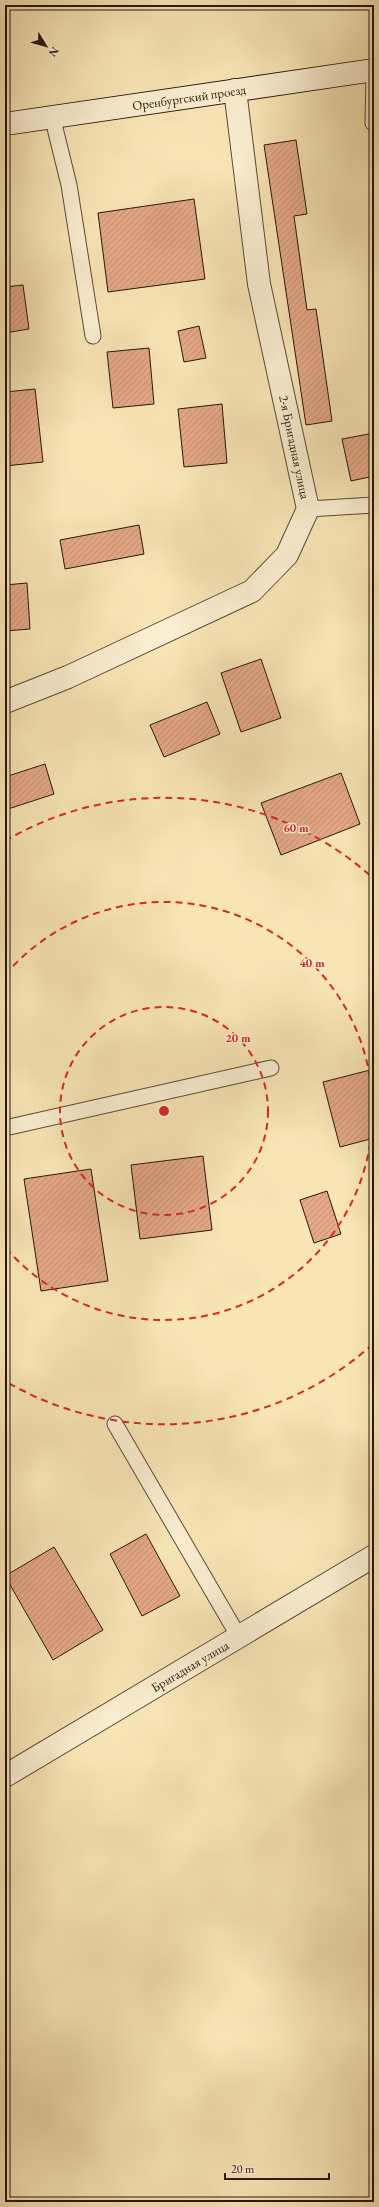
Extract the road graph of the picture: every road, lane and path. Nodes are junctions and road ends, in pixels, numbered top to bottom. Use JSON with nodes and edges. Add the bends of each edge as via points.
{"nodes":[{"id":1,"x":374,"y":70,"type":"edge"},
{"id":2,"x":374,"y":75,"type":"edge"},
{"id":3,"x":235,"y":90,"type":"junction"},
{"id":4,"x":52,"y":116,"type":"junction"},
{"id":5,"x":373,"y":123,"type":"edge"},
{"id":6,"x":5,"y":124,"type":"edge"},
{"id":7,"x":93,"y":336,"type":"dead end"},
{"id":8,"x":374,"y":505,"type":"edge"},
{"id":9,"x":308,"y":509,"type":"junction"},
{"id":10,"x":5,"y":702,"type":"edge"},
{"id":11,"x":271,"y":1068,"type":"dead end"},
{"id":12,"x":5,"y":1128,"type":"edge"},
{"id":13,"x":115,"y":1424,"type":"dead end"},
{"id":14,"x":374,"y":1556,"type":"edge"},
{"id":15,"x":239,"y":1637,"type":"junction"},
{"id":16,"x":5,"y":1776,"type":"edge"}],
"edges":[{"from":1,"to":3,"type":"street","name":"Оренбургский проезд"},
{"from":2,"to":5,"type":"lane"},
{"from":3,"to":4,"type":"street","name":"Оренбургский проезд"},
{"from":3,"to":9,"type":"street","name":"2-я Бригадная улица","via":[[259,284]]},
{"from":4,"to":6,"type":"street","name":"Оренбургский проезд"},
{"from":4,"to":7,"type":"lane","via":[[70,185]]},
{"from":8,"to":9,"type":"lane"},
{"from":9,"to":10,"type":"street","name":"2-я Бригадная улица","via":[[287,555],[252,590],[68,677]]},
{"from":11,"to":12,"type":"lane"},
{"from":13,"to":15,"type":"lane"},
{"from":14,"to":15,"type":"street","name":"Бригадная улица"},
{"from":15,"to":16,"type":"street","name":"Бригадная улица"}]}
